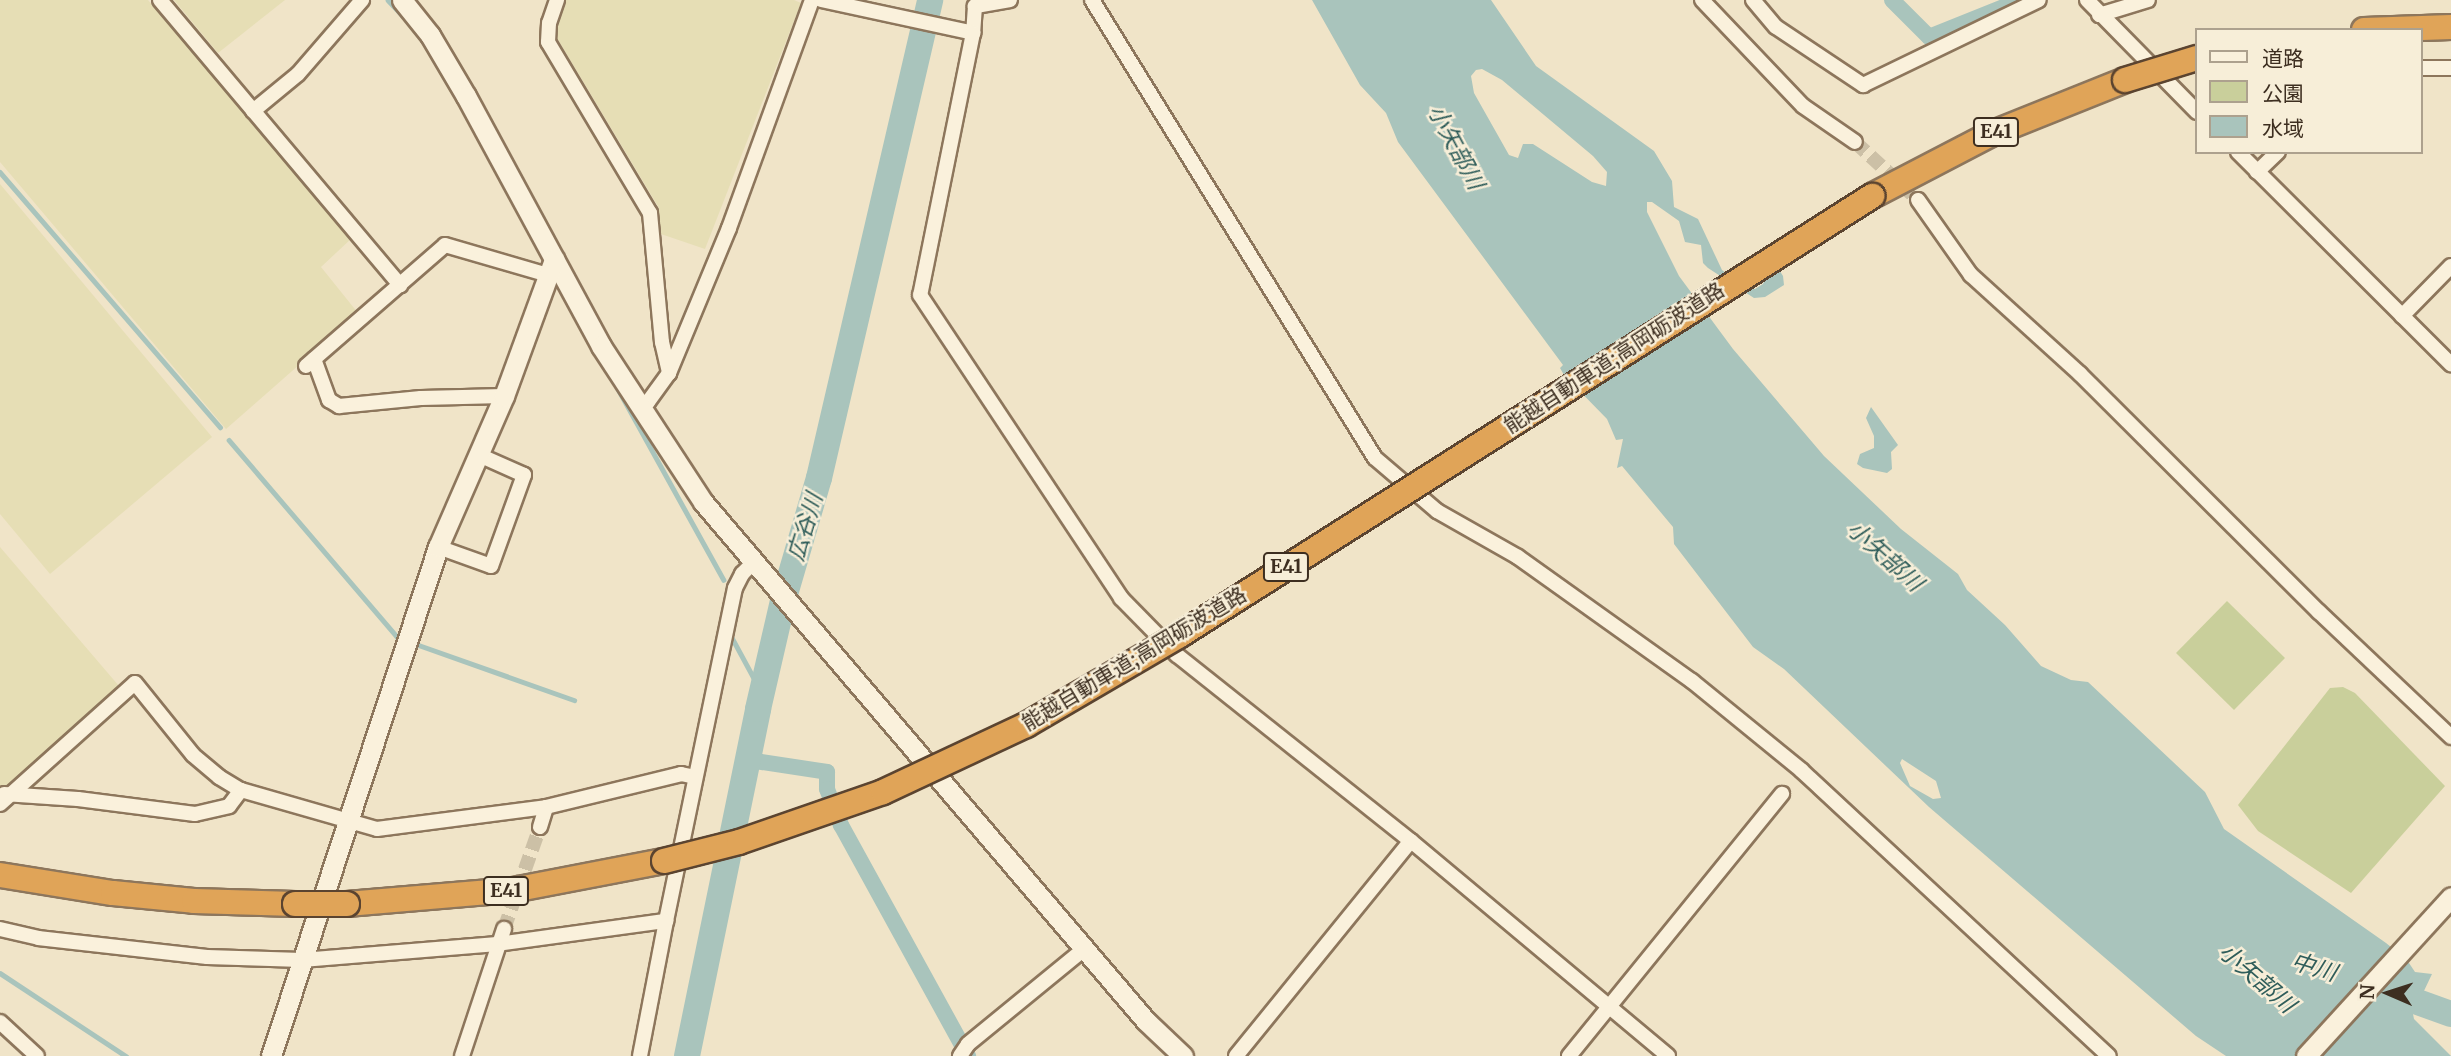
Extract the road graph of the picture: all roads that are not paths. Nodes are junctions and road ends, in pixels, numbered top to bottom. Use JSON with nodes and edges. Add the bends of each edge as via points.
{"nodes":[{"id":1,"x":160,"y":0,"type":"edge"},
{"id":2,"x":362,"y":0,"type":"edge"},
{"id":3,"x":402,"y":0,"type":"edge"},
{"id":4,"x":557,"y":0,"type":"edge"},
{"id":5,"x":812,"y":0,"type":"edge"},
{"id":6,"x":821,"y":0,"type":"edge"},
{"id":7,"x":1010,"y":0,"type":"edge"},
{"id":8,"x":1092,"y":0,"type":"edge"},
{"id":9,"x":1702,"y":0,"type":"edge"},
{"id":10,"x":1753,"y":0,"type":"edge"},
{"id":11,"x":2039,"y":0,"type":"edge"},
{"id":12,"x":2087,"y":0,"type":"edge"},
{"id":13,"x":2147,"y":0,"type":"edge"},
{"id":14,"x":2099,"y":15,"type":"junction"},
{"id":15,"x":2451,"y":27,"type":"edge"},
{"id":16,"x":2422,"y":28,"type":"edge"},
{"id":17,"x":973,"y":33,"type":"junction"},
{"id":18,"x":2196,"y":58,"type":"edge"},
{"id":19,"x":2423,"y":68,"type":"edge"},
{"id":20,"x":2451,"y":68,"type":"edge"},
{"id":21,"x":2196,"y":109,"type":"edge"},
{"id":22,"x":253,"y":111,"type":"junction"},
{"id":23,"x":1855,"y":142,"type":"tunnel mouth"},
{"id":24,"x":2240,"y":154,"type":"edge"},
{"id":25,"x":2276,"y":154,"type":"edge"},
{"id":26,"x":2257,"y":172,"type":"junction"},
{"id":27,"x":1917,"y":200,"type":"tunnel mouth"},
{"id":28,"x":2451,"y":266,"type":"edge"},
{"id":29,"x":551,"y":267,"type":"junction"},
{"id":30,"x":400,"y":285,"type":"junction"},
{"id":31,"x":2402,"y":316,"type":"junction"},
{"id":32,"x":2451,"y":364,"type":"edge"},
{"id":33,"x":669,"y":373,"type":"junction"},
{"id":34,"x":504,"y":396,"type":"junction"},
{"id":35,"x":640,"y":407,"type":"junction"},
{"id":36,"x":479,"y":455,"type":"junction"},
{"id":37,"x":438,"y":547,"type":"junction"},
{"id":38,"x":760,"y":567,"type":"junction"},
{"id":39,"x":2451,"y":737,"type":"edge"},
{"id":40,"x":695,"y":777,"type":"junction"},
{"id":41,"x":241,"y":790,"type":"junction"},
{"id":42,"x":1783,"y":794,"type":"dead end"},
{"id":43,"x":2,"y":797,"type":"edge"},
{"id":44,"x":546,"y":807,"type":"junction"},
{"id":45,"x":346,"y":821,"type":"junction"},
{"id":46,"x":540,"y":827,"type":"tunnel mouth"},
{"id":47,"x":1411,"y":841,"type":"junction"},
{"id":48,"x":0,"y":875,"type":"edge"},
{"id":49,"x":2451,"y":897,"type":"edge"},
{"id":50,"x":666,"y":921,"type":"junction"},
{"id":51,"x":0,"y":929,"type":"edge"},
{"id":52,"x":504,"y":929,"type":"tunnel mouth"},
{"id":53,"x":497,"y":944,"type":"junction"},
{"id":54,"x":1084,"y":949,"type":"junction"},
{"id":55,"x":302,"y":960,"type":"junction"},
{"id":56,"x":1608,"y":1008,"type":"junction"},
{"id":57,"x":0,"y":1022,"type":"edge"},
{"id":58,"x":37,"y":1056,"type":"edge"},
{"id":59,"x":271,"y":1056,"type":"edge"},
{"id":60,"x":462,"y":1056,"type":"edge"},
{"id":61,"x":640,"y":1056,"type":"edge"},
{"id":62,"x":960,"y":1056,"type":"edge"},
{"id":63,"x":1183,"y":1056,"type":"edge"},
{"id":64,"x":1236,"y":1056,"type":"edge"},
{"id":65,"x":1569,"y":1056,"type":"edge"},
{"id":66,"x":1668,"y":1056,"type":"edge"},
{"id":67,"x":2109,"y":1056,"type":"edge"},
{"id":68,"x":2306,"y":1056,"type":"edge"}],
"edges":[{"from":1,"to":22,"type":"street"},
{"from":2,"to":22,"type":"street","via":[[298,74]]},
{"from":3,"to":29,"type":"street","via":[[430,35],[460,86]]},
{"from":4,"to":33,"type":"street","via":[[548,42],[650,213]]},
{"from":5,"to":33,"type":"street","via":[[729,228]]},
{"from":6,"to":17,"type":"street"},
{"from":7,"to":17,"type":"street","via":[[975,6]]},
{"from":8,"to":67,"type":"street","via":[[1375,458],[1437,511],[1518,556],[1692,681],[1865,827]]},
{"from":9,"to":23,"type":"street","via":[[1803,106]]},
{"from":10,"to":11,"type":"street","via":[[1776,27],[1863,85]]},
{"from":12,"to":14,"type":"street"},
{"from":13,"to":14,"type":"street"},
{"from":14,"to":21,"type":"street"},
{"from":15,"to":16,"type":"highway"},
{"from":17,"to":47,"type":"street","via":[[920,295],[1121,598],[1177,655]]},
{"from":18,"to":48,"type":"highway","name":"能越自動車道;高岡砺波道路","number":"E41","bridge":true,"via":[[2125,80],[1991,134],[1872,196],[1180,635],[1026,725],[870,797],[739,842],[513,890],[295,904],[194,901]]},
{"from":19,"to":20,"type":"street"},
{"from":22,"to":30,"type":"street"},
{"from":24,"to":26,"type":"street"},
{"from":25,"to":26,"type":"street"},
{"from":26,"to":31,"type":"street"},
{"from":27,"to":39,"type":"street","via":[[1972,275],[2090,383]]},
{"from":28,"to":31,"type":"street"},
{"from":29,"to":30,"type":"street","via":[[445,245]]},
{"from":29,"to":34,"type":"street"},
{"from":29,"to":35,"type":"street"},
{"from":30,"to":34,"type":"street","via":[[310,362],[329,400],[339,406]]},
{"from":31,"to":32,"type":"street"},
{"from":33,"to":35,"type":"street"},
{"from":34,"to":36,"type":"street"},
{"from":35,"to":38,"type":"street","via":[[703,502]]},
{"from":36,"to":37,"type":"street"},
{"from":36,"to":37,"type":"street","via":[[524,475],[491,566]]},
{"from":37,"to":45,"type":"street"},
{"from":38,"to":40,"type":"street","via":[[742,574],[735,588]]},
{"from":38,"to":54,"type":"street"},
{"from":40,"to":44,"type":"street","via":[[681,774]]},
{"from":40,"to":50,"type":"street"},
{"from":41,"to":43,"type":"street","via":[[229,806],[195,814],[79,799]]},
{"from":41,"to":43,"type":"street","via":[[192,755],[135,683]]},
{"from":41,"to":45,"type":"street"},
{"from":42,"to":56,"type":"street"},
{"from":44,"to":45,"type":"street","via":[[377,830]]},
{"from":44,"to":46,"type":"street"},
{"from":45,"to":55,"type":"street"},
{"from":47,"to":56,"type":"street"},
{"from":47,"to":64,"type":"street"},
{"from":49,"to":68,"type":"street"},
{"from":50,"to":53,"type":"street"},
{"from":50,"to":61,"type":"street"},
{"from":51,"to":55,"type":"street","via":[[38,938],[208,957]]},
{"from":52,"to":53,"type":"street"},
{"from":53,"to":55,"type":"street"},
{"from":53,"to":60,"type":"street"},
{"from":54,"to":62,"type":"street","via":[[968,1044]]},
{"from":54,"to":63,"type":"street"},
{"from":55,"to":59,"type":"street"},
{"from":56,"to":65,"type":"street"},
{"from":56,"to":66,"type":"street"},
{"from":57,"to":58,"type":"street"}]}
